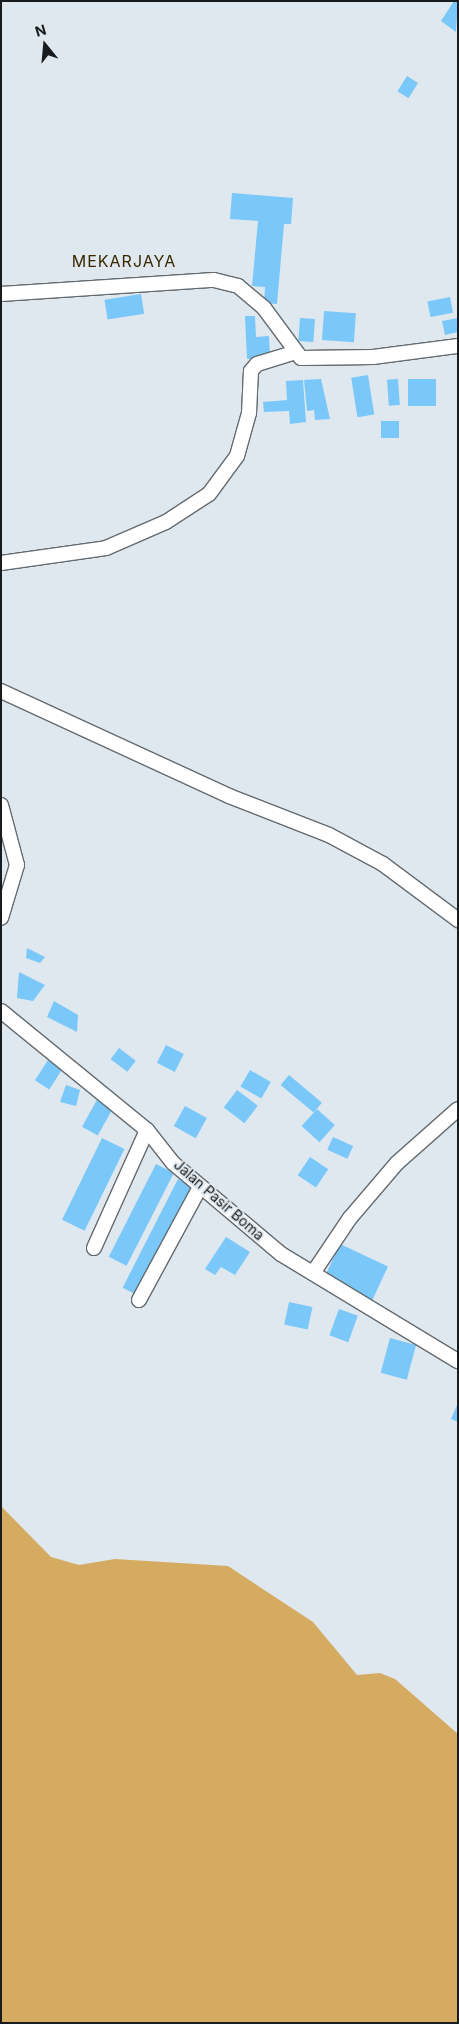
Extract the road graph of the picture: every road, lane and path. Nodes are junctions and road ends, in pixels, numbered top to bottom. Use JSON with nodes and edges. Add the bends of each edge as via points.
{"nodes":[{"id":1,"x":1,"y":294,"type":"edge"},
{"id":2,"x":458,"y":346,"type":"edge"},
{"id":3,"x":293,"y":353,"type":"junction"},
{"id":4,"x":1,"y":563,"type":"edge"},
{"id":5,"x":1,"y":691,"type":"edge"},
{"id":6,"x":1,"y":805,"type":"edge"},
{"id":7,"x":1,"y":918,"type":"edge"},
{"id":8,"x":458,"y":920,"type":"edge"},
{"id":9,"x":1,"y":1011,"type":"edge"},
{"id":10,"x":458,"y":1109,"type":"edge"},
{"id":11,"x":147,"y":1130,"type":"junction"},
{"id":12,"x":200,"y":1187,"type":"junction"},
{"id":13,"x":94,"y":1248,"type":"dead end"},
{"id":14,"x":314,"y":1272,"type":"junction"},
{"id":15,"x":139,"y":1300,"type":"dead end"},
{"id":16,"x":458,"y":1361,"type":"edge"}],
"edges":[{"from":1,"to":3,"type":"street","via":[[194,280],[227,282],[264,308]]},
{"from":2,"to":3,"type":"street","via":[[323,359],[301,358]]},
{"from":3,"to":4,"type":"street","via":[[257,364],[251,371],[248,413],[237,456],[208,494],[166,522],[106,548]]},
{"from":5,"to":8,"type":"street","via":[[229,796],[329,835],[383,864]]},
{"from":6,"to":7,"type":"street","via":[[17,864]]},
{"from":9,"to":11,"type":"street","name":"Jalan Pasir Boma"},
{"from":10,"to":14,"type":"street","via":[[397,1163],[350,1218]]},
{"from":11,"to":12,"type":"street","name":"Jalan Pasir Boma"},
{"from":11,"to":13,"type":"street"},
{"from":12,"to":14,"type":"street","name":"Jalan Pasir Boma","via":[[281,1254]]},
{"from":12,"to":15,"type":"street"},
{"from":14,"to":16,"type":"street","name":"Jalan Pasir Boma"}]}
